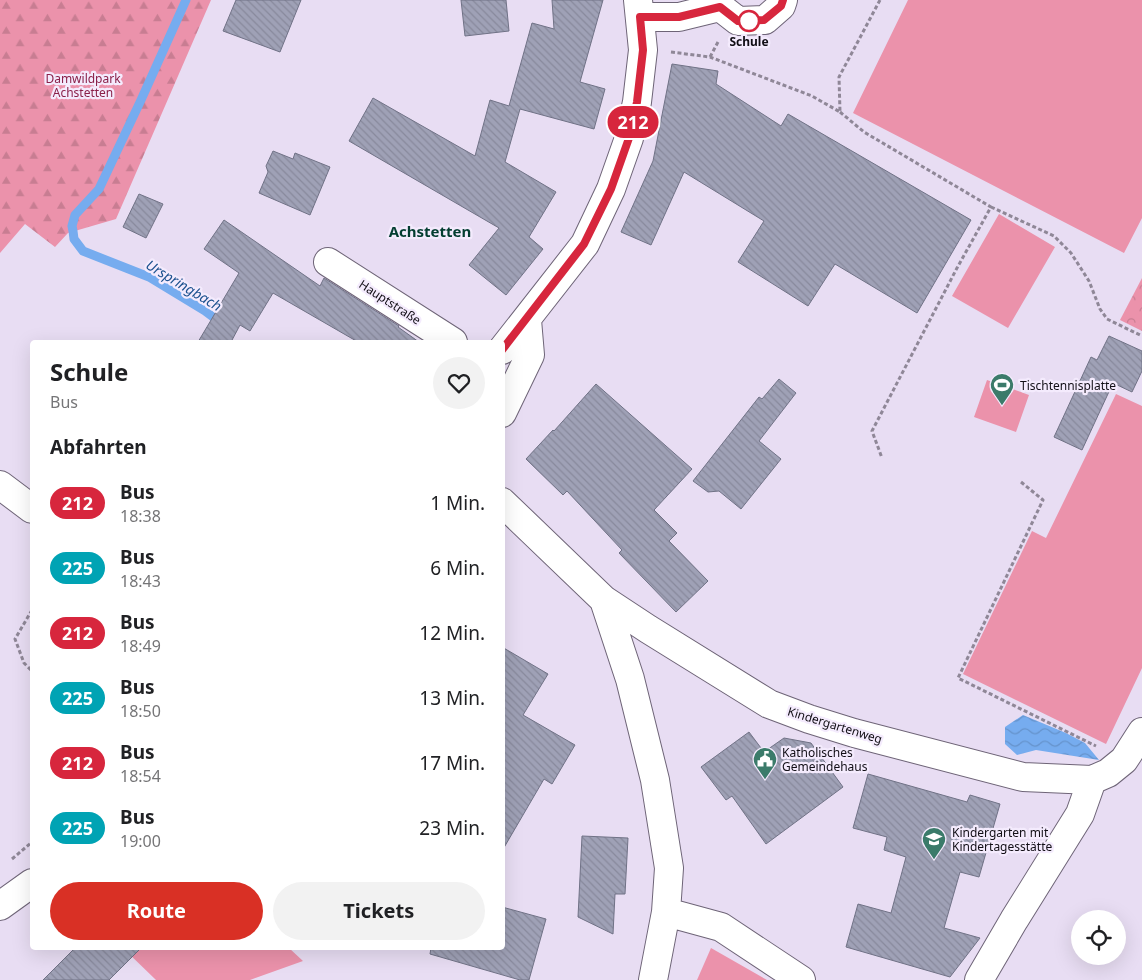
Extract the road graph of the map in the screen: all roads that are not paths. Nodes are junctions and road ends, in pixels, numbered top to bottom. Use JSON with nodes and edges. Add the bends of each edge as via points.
{"nodes":[{"id":1,"x":783,"y":0,"type":"edge"},
{"id":2,"x":719,"y":3,"type":"edge"},
{"id":3,"x":639,"y":9,"type":"edge"},
{"id":4,"x":328,"y":262,"type":"dead end"},
{"id":5,"x":527,"y":320,"type":"junction"},
{"id":6,"x":450,"y":340,"type":"edge"},
{"id":7,"x":505,"y":346,"type":"edge"},
{"id":8,"x":505,"y":407,"type":"edge"},
{"id":9,"x":0,"y":486,"type":"edge"},
{"id":10,"x":505,"y":505,"type":"edge"},
{"id":11,"x":30,"y":508,"type":"edge"},
{"id":12,"x":604,"y":600,"type":"junction"},
{"id":13,"x":1142,"y":732,"type":"edge"},
{"id":14,"x":1092,"y":780,"type":"junction"},
{"id":15,"x":30,"y":884,"type":"edge"},
{"id":16,"x":0,"y":906,"type":"edge"},
{"id":17,"x":666,"y":912,"type":"junction"},
{"id":18,"x":653,"y":980,"type":"edge"},
{"id":19,"x":800,"y":980,"type":"edge"},
{"id":20,"x":979,"y":980,"type":"edge"}],
"edges":[{"from":1,"to":2,"type":"street","via":[[781,6],[764,20],[738,21]]},
{"from":2,"to":3,"type":"street","via":[[679,17]]},
{"from":3,"to":5,"type":"street","via":[[643,50],[637,102],[629,138],[611,189],[584,244]]},
{"from":4,"to":6,"type":"street","name":"Hauptstraße"},
{"from":5,"to":7,"type":"street"},
{"from":5,"to":8,"type":"street","via":[[530,355]]},
{"from":9,"to":11,"type":"street"},
{"from":10,"to":12,"type":"street","name":"Kindergartenweg"},
{"from":12,"to":14,"type":"street","name":"Kindergartenweg","via":[[769,704],[809,719],[1023,777]]},
{"from":12,"to":17,"type":"street","name":"Kindergartenweg","via":[[630,679],[654,780],[669,868]]},
{"from":13,"to":14,"type":"street","via":[[1124,760],[1108,773]]},
{"from":14,"to":20,"type":"street","via":[[1080,814]]},
{"from":15,"to":16,"type":"street"},
{"from":17,"to":18,"type":"street","name":"Kindergartenweg"},
{"from":17,"to":19,"type":"street","via":[[721,927]]}]}
